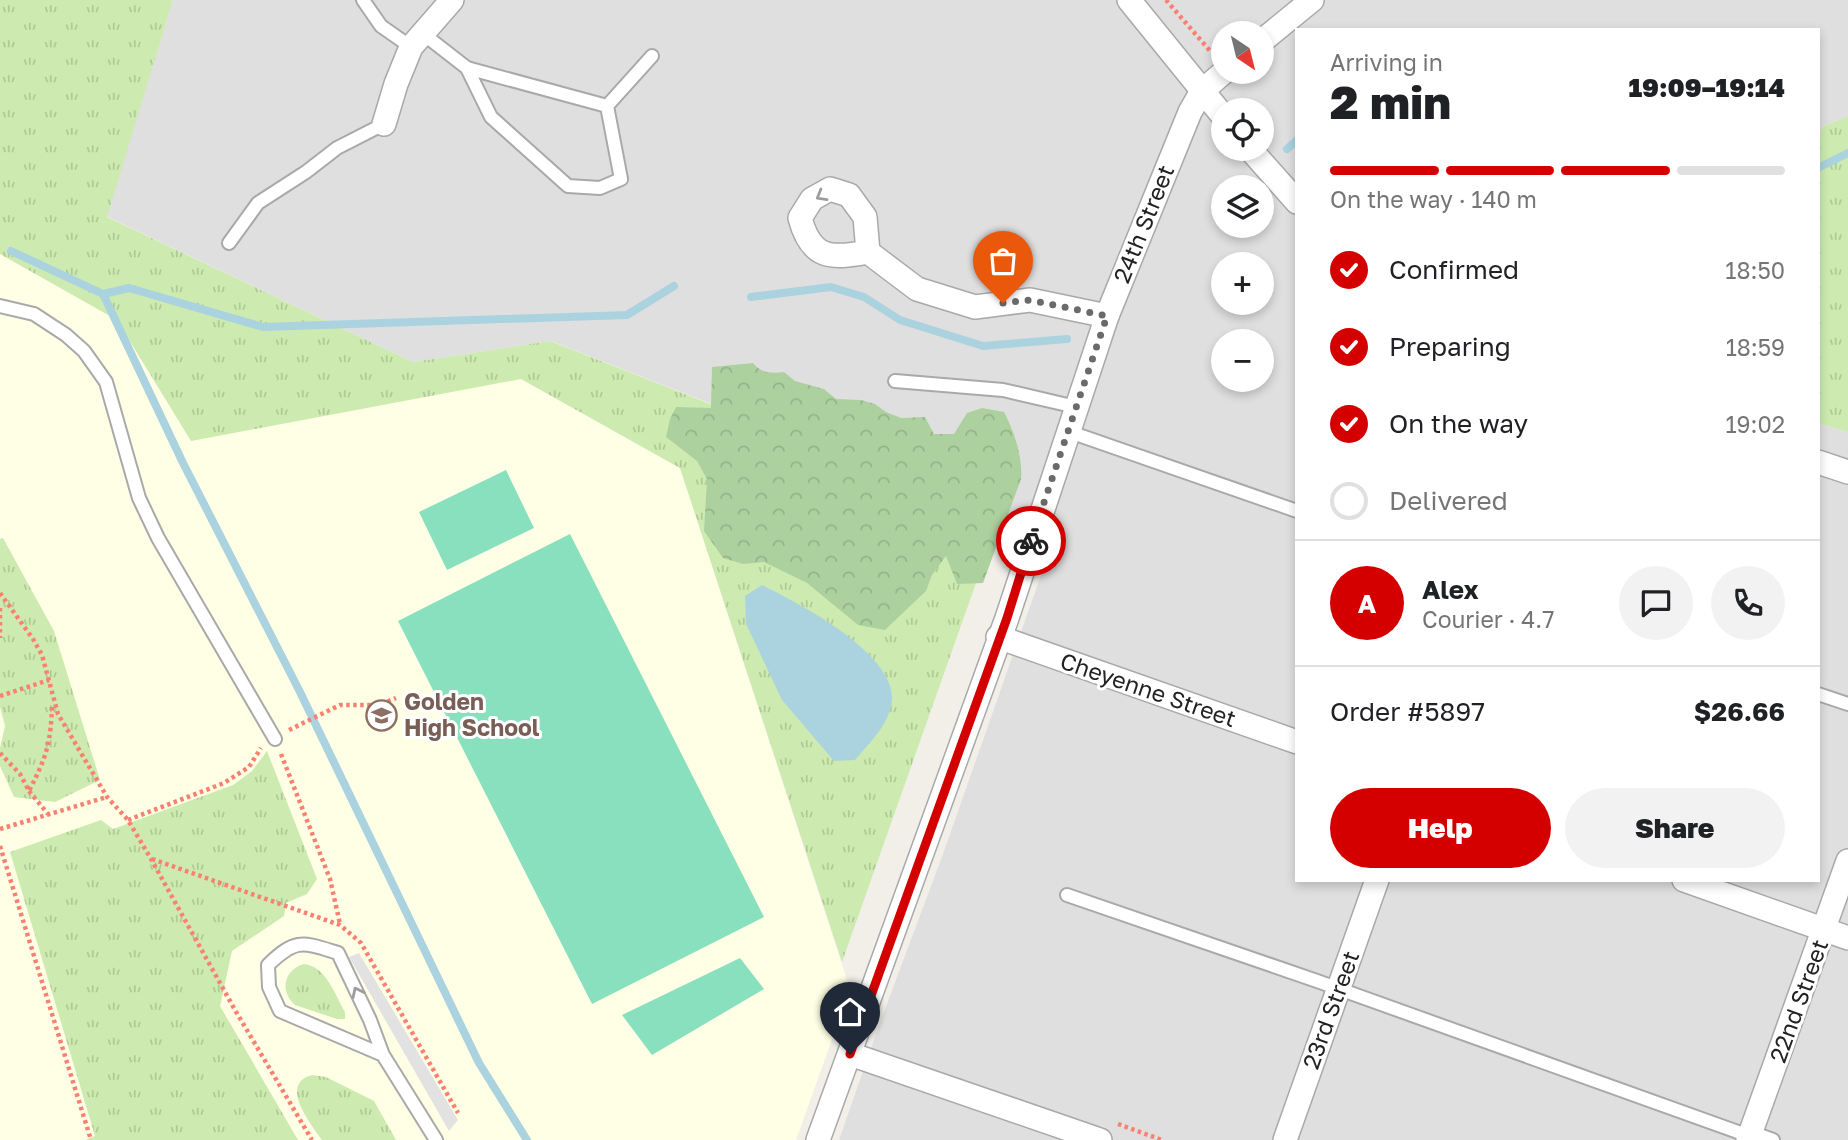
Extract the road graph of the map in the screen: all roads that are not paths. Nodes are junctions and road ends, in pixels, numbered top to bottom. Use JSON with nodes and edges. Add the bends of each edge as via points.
{"nodes":[{"id":1,"x":363,"y":0,"type":"edge"},
{"id":2,"x":452,"y":0,"type":"edge"},
{"id":3,"x":1129,"y":0,"type":"edge"},
{"id":4,"x":1312,"y":0,"type":"edge"},
{"id":5,"x":1274,"y":31,"type":"edge"},
{"id":6,"x":417,"y":40,"type":"junction"},
{"id":7,"x":652,"y":56,"type":"dead end"},
{"id":8,"x":467,"y":68,"type":"junction"},
{"id":9,"x":1211,"y":77,"type":"edge"},
{"id":10,"x":1202,"y":91,"type":"junction"},
{"id":11,"x":1211,"y":102,"type":"edge"},
{"id":12,"x":607,"y":106,"type":"junction"},
{"id":13,"x":384,"y":124,"type":"joint"},
{"id":14,"x":1261,"y":161,"type":"edge"},
{"id":15,"x":1295,"y":200,"type":"edge"},
{"id":16,"x":229,"y":243,"type":"dead end"},
{"id":17,"x":867,"y":252,"type":"dead end"},
{"id":18,"x":0,"y":306,"type":"edge"},
{"id":19,"x":1107,"y":316,"type":"junction"},
{"id":20,"x":895,"y":381,"type":"dead end"},
{"id":21,"x":1076,"y":407,"type":"junction"},
{"id":22,"x":1067,"y":431,"type":"junction"},
{"id":23,"x":1820,"y":463,"type":"edge"},
{"id":24,"x":1848,"y":472,"type":"edge"},
{"id":25,"x":1295,"y":510,"type":"edge"},
{"id":26,"x":998,"y":637,"type":"junction"},
{"id":27,"x":1820,"y":695,"type":"edge"},
{"id":28,"x":1848,"y":704,"type":"edge"},
{"id":29,"x":275,"y":738,"type":"road end"},
{"id":30,"x":1295,"y":742,"type":"edge"},
{"id":31,"x":1848,"y":861,"type":"edge"},
{"id":32,"x":1376,"y":882,"type":"edge"},
{"id":33,"x":1690,"y":882,"type":"edge"},
{"id":34,"x":1067,"y":895,"type":"dead end"},
{"id":35,"x":1825,"y":930,"type":"junction"},
{"id":36,"x":1848,"y":938,"type":"edge"},
{"id":37,"x":1339,"y":989,"type":"junction"},
{"id":38,"x":850,"y":1054,"type":"junction"},
{"id":39,"x":383,"y":1055,"type":"junction"},
{"id":40,"x":1062,"y":1133,"type":"edge"},
{"id":41,"x":1749,"y":1136,"type":"edge"},
{"id":42,"x":436,"y":1140,"type":"edge"},
{"id":43,"x":818,"y":1140,"type":"edge"},
{"id":44,"x":1100,"y":1140,"type":"edge"},
{"id":45,"x":1284,"y":1140,"type":"edge"},
{"id":46,"x":1773,"y":1140,"type":"edge"}],
"edges":[{"from":1,"to":6,"type":"lane","via":[[381,26]]},
{"from":2,"to":6,"type":"street"},
{"from":3,"to":10,"type":"street"},
{"from":4,"to":5,"type":"street"},
{"from":6,"to":8,"type":"lane"},
{"from":6,"to":13,"type":"street","via":[[396,83]]},
{"from":7,"to":12,"type":"lane"},
{"from":8,"to":12,"type":"lane"},
{"from":8,"to":12,"type":"lane","via":[[491,117],[568,186],[600,188],[621,179]]},
{"from":9,"to":10,"type":"street","name":"24th Street"},
{"from":10,"to":11,"type":"street"},
{"from":10,"to":19,"type":"street","name":"24th Street"},
{"from":13,"to":16,"type":"lane","via":[[337,148],[258,203]]},
{"from":14,"to":15,"type":"street"},
{"from":17,"to":19,"type":"street","via":[[917,289],[975,307],[1030,300]]},
{"from":18,"to":29,"type":"lane","via":[[34,314],[66,335],[106,382],[139,498]]},
{"from":19,"to":21,"type":"street","name":"24th Street"},
{"from":20,"to":21,"type":"lane","via":[[1003,390]]},
{"from":21,"to":22,"type":"street","name":"24th Street"},
{"from":22,"to":25,"type":"lane"},
{"from":22,"to":26,"type":"street","name":"24th Street"},
{"from":23,"to":24,"type":"street"},
{"from":26,"to":30,"type":"street","name":"Cheyenne Street"},
{"from":26,"to":38,"type":"street","name":"24th Street"},
{"from":27,"to":28,"type":"lane"},
{"from":31,"to":35,"type":"street","name":"22nd Street"},
{"from":32,"to":37,"type":"street","name":"23rd Street"},
{"from":33,"to":35,"type":"street"},
{"from":34,"to":37,"type":"lane"},
{"from":35,"to":36,"type":"street"},
{"from":35,"to":41,"type":"street","name":"22nd Street"},
{"from":37,"to":41,"type":"lane"},
{"from":37,"to":45,"type":"street","name":"23rd Street"},
{"from":38,"to":40,"type":"street"},
{"from":38,"to":43,"type":"street","name":"24th Street"},
{"from":39,"to":39,"type":"lane","one_way":true,"via":[[338,953],[304,942],[284,950],[268,965],[269,987],[280,1011]]},
{"from":39,"to":42,"type":"lane"},
{"from":40,"to":44,"type":"street"},
{"from":41,"to":46,"type":"lane"}]}
